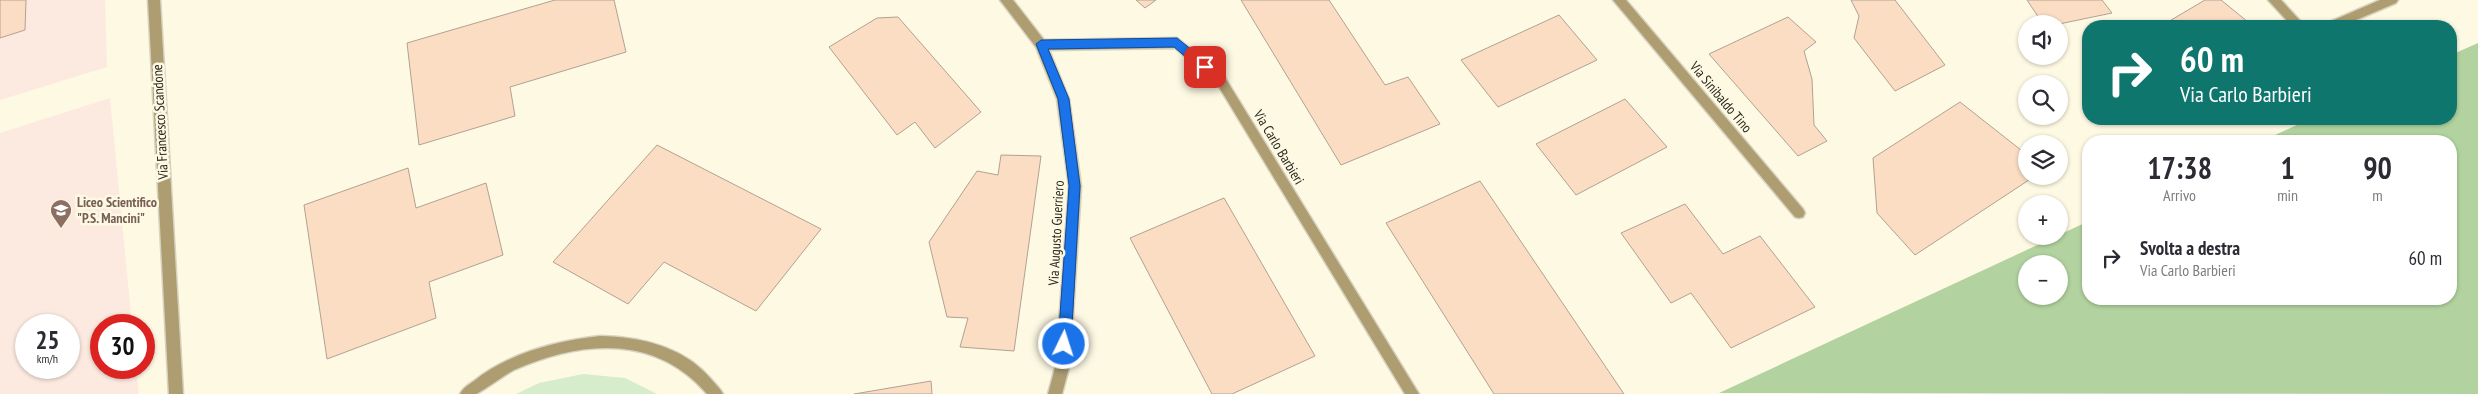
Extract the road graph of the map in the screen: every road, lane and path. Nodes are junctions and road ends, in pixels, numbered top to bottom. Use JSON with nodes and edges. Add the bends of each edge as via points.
{"nodes":[{"id":1,"x":154,"y":0,"type":"edge"},
{"id":2,"x":1006,"y":0,"type":"edge"},
{"id":3,"x":1619,"y":0,"type":"edge"},
{"id":4,"x":2274,"y":0,"type":"edge"},
{"id":5,"x":2392,"y":0,"type":"edge"},
{"id":6,"x":2293,"y":20,"type":"edge"},
{"id":7,"x":2345,"y":20,"type":"edge"},
{"id":8,"x":1041,"y":44,"type":"junction"},
{"id":9,"x":1799,"y":214,"type":"dead end"},
{"id":10,"x":176,"y":394,"type":"edge"},
{"id":11,"x":467,"y":394,"type":"edge"},
{"id":12,"x":716,"y":394,"type":"edge"},
{"id":13,"x":1055,"y":394,"type":"edge"},
{"id":14,"x":1412,"y":394,"type":"edge"}],
"edges":[{"from":1,"to":10,"type":"street","name":"Via Francesco Scandone"},
{"from":2,"to":8,"type":"street","name":"Via Augusto Guerriero"},
{"from":3,"to":9,"type":"street","name":"Via Sinibaldo Tino"},
{"from":4,"to":6,"type":"street"},
{"from":5,"to":7,"type":"street"},
{"from":8,"to":13,"type":"street","name":"Via Augusto Guerriero","via":[[1063,99],[1075,186],[1063,364]]},
{"from":8,"to":14,"type":"street","name":"Via Carlo Barbieri","via":[[1177,43],[1220,78]]},
{"from":11,"to":12,"type":"street","via":[[476,385],[532,355],[590,342],[645,346],[691,367]]}]}
